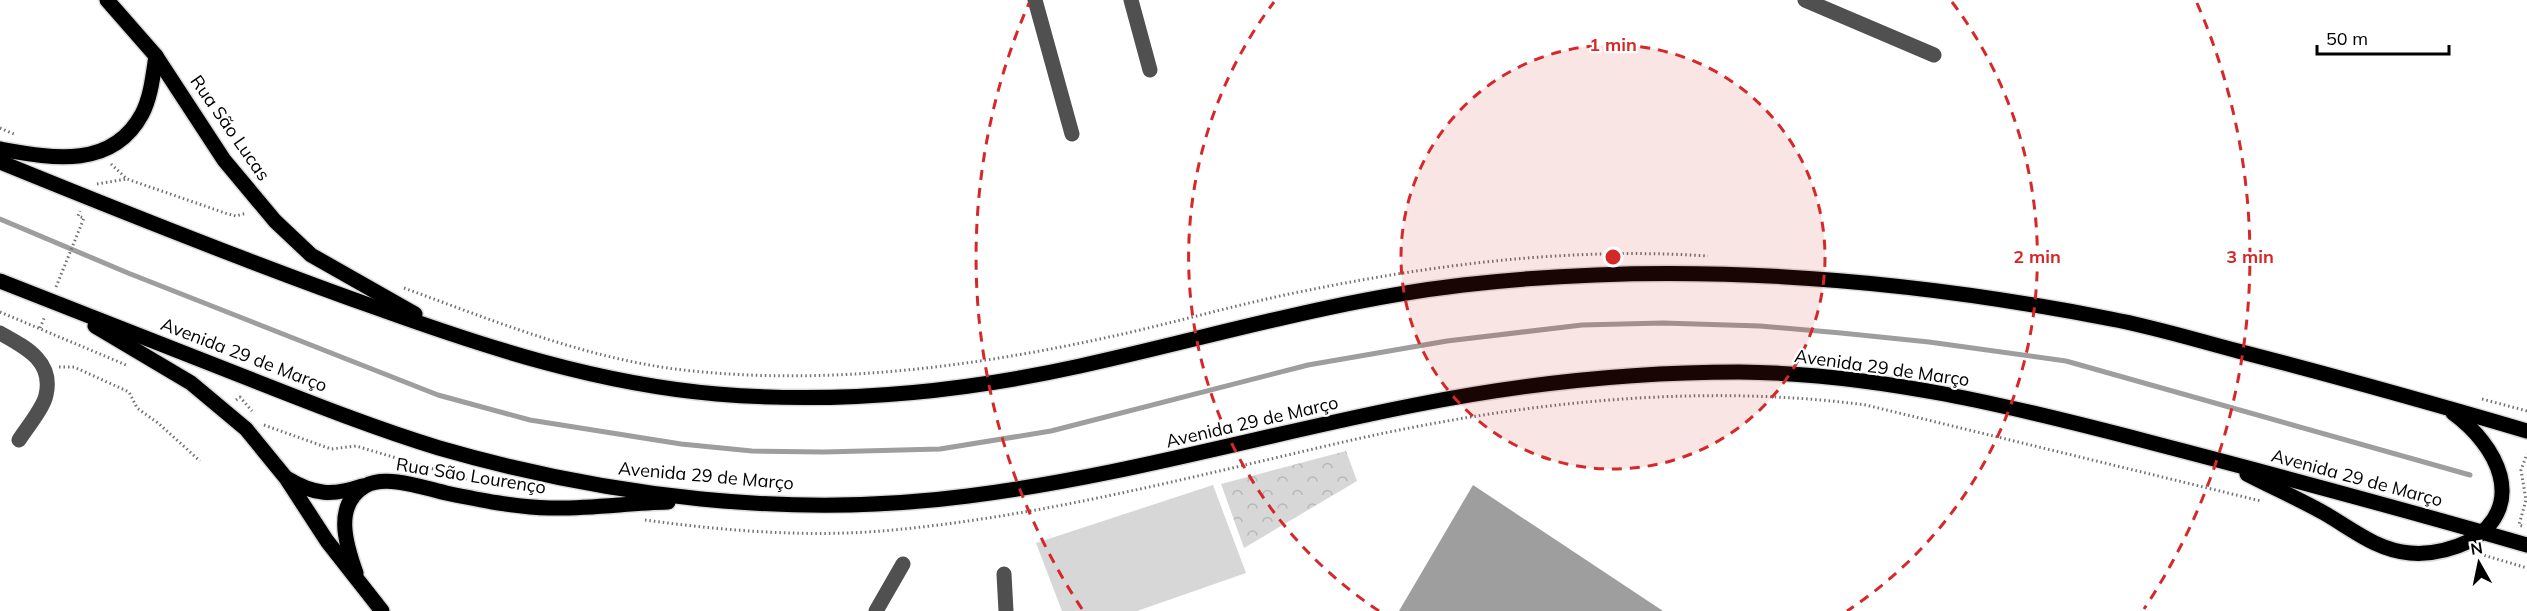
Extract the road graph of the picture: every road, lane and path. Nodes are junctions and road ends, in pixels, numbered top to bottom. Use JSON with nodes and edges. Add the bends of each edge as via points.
{"nodes":[{"id":1,"x":107,"y":0,"type":"edge"},
{"id":2,"x":1035,"y":0,"type":"edge"},
{"id":3,"x":1131,"y":0,"type":"edge"},
{"id":4,"x":1805,"y":0,"type":"edge"},
{"id":5,"x":1934,"y":55,"type":"dead end"},
{"id":6,"x":156,"y":56,"type":"junction"},
{"id":7,"x":1150,"y":70,"type":"dead end"},
{"id":8,"x":0,"y":128,"type":"edge"},
{"id":9,"x":1072,"y":134,"type":"dead end"},
{"id":10,"x":21,"y":136,"type":"dead end"},
{"id":11,"x":0,"y":149,"type":"edge"},
{"id":12,"x":101,"y":151,"type":"junction"},
{"id":13,"x":0,"y":162,"type":"edge"},
{"id":14,"x":260,"y":204,"type":"junction"},
{"id":15,"x":78,"y":233,"type":"dead end"},
{"id":16,"x":1715,"y":256,"type":"dead end"},
{"id":17,"x":64,"y":267,"type":"dead end"},
{"id":18,"x":0,"y":281,"type":"edge"},
{"id":19,"x":401,"y":286,"type":"dead end"},
{"id":20,"x":51,"y":301,"type":"junction"},
{"id":21,"x":0,"y":312,"type":"edge"},
{"id":22,"x":0,"y":333,"type":"edge"},
{"id":23,"x":455,"y":336,"type":"junction"},
{"id":24,"x":45,"y":368,"type":"junction"},
{"id":25,"x":136,"y":370,"type":"dead end"},
{"id":26,"x":2481,"y":399,"type":"dead end"},
{"id":27,"x":2444,"y":407,"type":"junction"},
{"id":28,"x":226,"y":410,"type":"junction"},
{"id":29,"x":2527,"y":411,"type":"edge"},
{"id":30,"x":2527,"y":430,"type":"edge"},
{"id":31,"x":19,"y":440,"type":"dead end"},
{"id":32,"x":2527,"y":454,"type":"edge"},
{"id":33,"x":2217,"y":460,"type":"junction"},
{"id":34,"x":200,"y":461,"type":"dead end"},
{"id":35,"x":286,"y":478,"type":"junction"},
{"id":36,"x":468,"y":479,"type":"dead end"},
{"id":37,"x":368,"y":484,"type":"junction"},
{"id":38,"x":716,"y":500,"type":"junction"},
{"id":39,"x":2268,"y":503,"type":"dead end"},
{"id":40,"x":635,"y":519,"type":"dead end"},
{"id":41,"x":2485,"y":533,"type":"junction"},
{"id":42,"x":2523,"y":544,"type":"edge"},
{"id":43,"x":2470,"y":557,"type":"dead end"},
{"id":44,"x":903,"y":564,"type":"dead end"},
{"id":45,"x":2512,"y":564,"type":"junction"},
{"id":46,"x":2527,"y":568,"type":"edge"},
{"id":47,"x":1004,"y":574,"type":"dead end"},
{"id":48,"x":360,"y":584,"type":"junction"},
{"id":49,"x":378,"y":610,"type":"edge"},
{"id":50,"x":876,"y":611,"type":"edge"},
{"id":51,"x":1006,"y":611,"type":"edge"}],
"edges":[{"from":1,"to":6,"type":"main road","name":"Rua São Lucas"},
{"from":2,"to":9,"type":"street"},
{"from":3,"to":7,"type":"street"},
{"from":4,"to":5,"type":"street"},
{"from":6,"to":12,"type":"main road","via":[[142,115],[123,138]]},
{"from":6,"to":14,"type":"main road","name":"Rua São Lucas","via":[[224,160]]},
{"from":8,"to":10,"type":"path"},
{"from":11,"to":12,"type":"main road","via":[[53,158]]},
{"from":12,"to":14,"type":"path","via":[[116,171],[127,178],[228,214],[244,215]]},
{"from":13,"to":23,"type":"main road","via":[[210,247]]},
{"from":14,"to":23,"type":"main road","name":"Rua São Lucas","via":[[311,255]]},
{"from":15,"to":17,"type":"path"},
{"from":16,"to":19,"type":"path","via":[[1625,253],[1458,264],[1301,291],[1043,351],[911,370],[807,375],[692,371],[637,364],[532,334]]},
{"from":18,"to":20,"type":"main road","name":"Avenida 29 de Março"},
{"from":20,"to":28,"type":"main road","via":[[191,383]]},
{"from":20,"to":38,"type":"main road","name":"Avenida 29 de Março","via":[[432,446],[591,484]]},
{"from":21,"to":25,"type":"path"},
{"from":22,"to":24,"type":"street","via":[[31,350]]},
{"from":23,"to":27,"type":"main road","via":[[633,384],[723,394],[861,396],[957,387],[1076,367],[1299,315],[1456,286],[1602,273],[1731,272],[1929,290],[2119,320]]},
{"from":24,"to":31,"type":"street","via":[[46,396]]},
{"from":24,"to":34,"type":"path","via":[[74,367],[129,392],[137,408]]},
{"from":26,"to":29,"type":"path"},
{"from":27,"to":30,"type":"main road"},
{"from":27,"to":41,"type":"main road","via":[[2474,428],[2502,465],[2508,499],[2497,523]]},
{"from":28,"to":35,"type":"main road"},
{"from":28,"to":36,"type":"path","via":[[240,397],[264,426],[331,449],[356,446]]},
{"from":32,"to":42,"type":"path","via":[[2521,470],[2526,500],[2519,525],[2524,527]]},
{"from":33,"to":38,"type":"main road","name":"Avenida 29 de Março","via":[[2036,414],[1910,388],[1804,374],[1664,373],[1468,395],[1088,478],[961,498],[844,504]]},
{"from":33,"to":41,"type":"main road","name":"Avenida 29 de Março"},
{"from":33,"to":41,"type":"main road","via":[[2388,549],[2432,553]]},
{"from":35,"to":37,"type":"main road","name":"Rua São Lourenço","via":[[323,494]]},
{"from":35,"to":48,"type":"main road"},
{"from":37,"to":38,"type":"main road","name":"Rua São Lourenço","via":[[394,483],[489,502],[552,508]]},
{"from":37,"to":48,"type":"main road","via":[[352,498],[346,511],[346,538]]},
{"from":39,"to":40,"type":"path","via":[[1866,405],[1821,399],[1700,395],[1560,406],[1437,424],[1088,500],[891,531],[754,531]]},
{"from":41,"to":42,"type":"main road","name":"Avenida 29 de Março"},
{"from":42,"to":45,"type":"path"},
{"from":43,"to":45,"type":"path","via":[[2479,554]]},
{"from":44,"to":50,"type":"street"},
{"from":45,"to":46,"type":"path"},
{"from":47,"to":51,"type":"street"},
{"from":48,"to":49,"type":"main road"}]}
